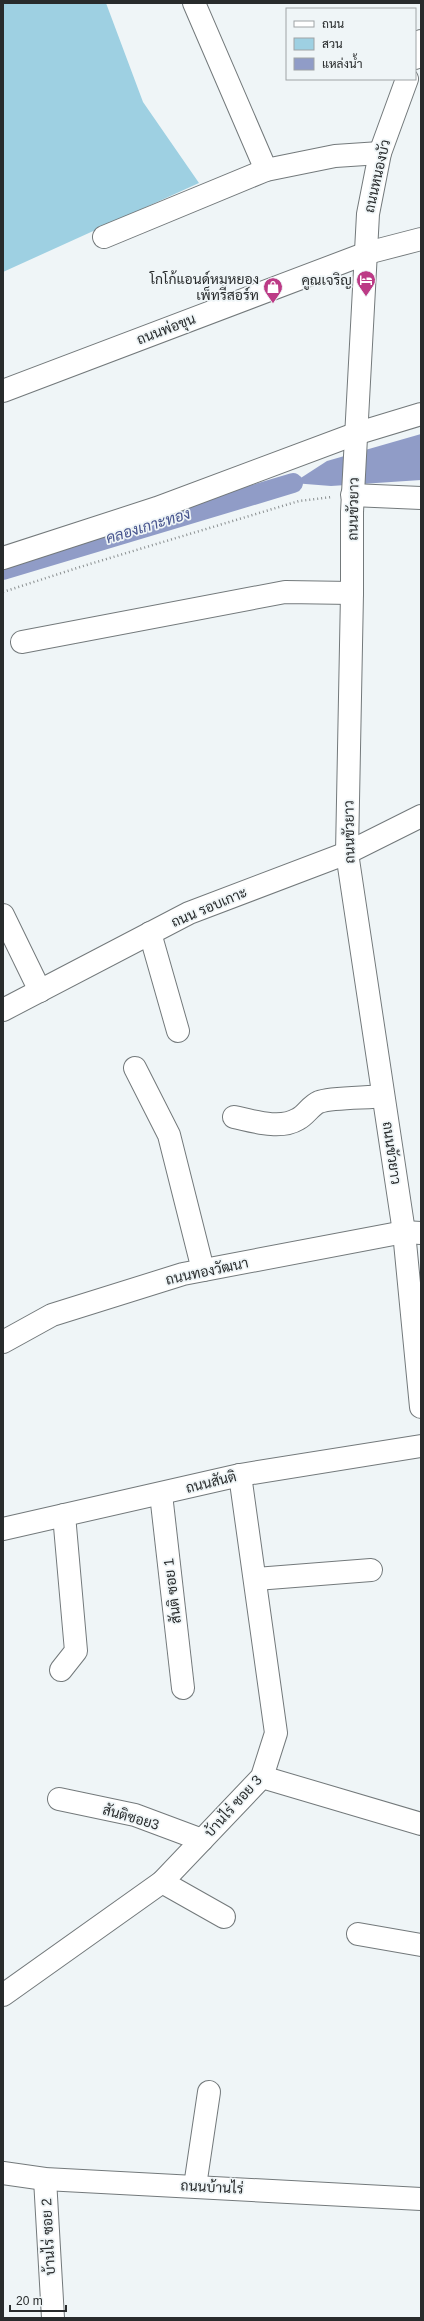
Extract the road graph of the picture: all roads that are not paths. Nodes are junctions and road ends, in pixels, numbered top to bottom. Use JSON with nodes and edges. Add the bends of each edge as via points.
{"nodes":[{"id":1,"x":194,"y":3,"type":"edge"},
{"id":2,"x":421,"y":41,"type":"edge"},
{"id":3,"x":416,"y":55,"type":"edge"},
{"id":4,"x":407,"y":80,"type":"edge"},
{"id":5,"x":380,"y":153,"type":"junction"},
{"id":6,"x":266,"y":170,"type":"junction"},
{"id":7,"x":104,"y":236,"type":"dead end"},
{"id":8,"x":421,"y":239,"type":"edge"},
{"id":9,"x":367,"y":254,"type":"junction"},
{"id":10,"x":3,"y":391,"type":"edge"},
{"id":11,"x":421,"y":414,"type":"edge"},
{"id":12,"x":355,"y":434,"type":"junction"},
{"id":13,"x":352,"y":495,"type":"junction"},
{"id":14,"x":421,"y":498,"type":"edge"},
{"id":15,"x":3,"y":558,"type":"edge"},
{"id":16,"x":352,"y":593,"type":"junction"},
{"id":17,"x":22,"y":642,"type":"dead end"},
{"id":18,"x":421,"y":816,"type":"edge"},
{"id":19,"x":347,"y":853,"type":"junction"},
{"id":20,"x":3,"y":915,"type":"edge"},
{"id":21,"x":150,"y":933,"type":"junction"},
{"id":22,"x":40,"y":991,"type":"junction"},
{"id":23,"x":3,"y":1010,"type":"edge"},
{"id":24,"x":178,"y":1030,"type":"dead end"},
{"id":25,"x":135,"y":1068,"type":"dead end"},
{"id":26,"x":383,"y":1096,"type":"junction"},
{"id":27,"x":234,"y":1117,"type":"dead end"},
{"id":28,"x":412,"y":1233,"type":"edge"},
{"id":29,"x":203,"y":1270,"type":"junction"},
{"id":30,"x":3,"y":1342,"type":"edge"},
{"id":31,"x":421,"y":1407,"type":"edge"},
{"id":32,"x":421,"y":1446,"type":"edge"},
{"id":33,"x":240,"y":1474,"type":"junction"},
{"id":34,"x":161,"y":1494,"type":"junction"},
{"id":35,"x":64,"y":1515,"type":"junction"},
{"id":36,"x":3,"y":1530,"type":"edge"},
{"id":37,"x":371,"y":1570,"type":"dead end"},
{"id":38,"x":256,"y":1579,"type":"junction"},
{"id":39,"x":61,"y":1670,"type":"dead end"},
{"id":40,"x":183,"y":1688,"type":"dead end"},
{"id":41,"x":262,"y":1777,"type":"junction"},
{"id":42,"x":59,"y":1799,"type":"dead end"},
{"id":43,"x":421,"y":1824,"type":"edge"},
{"id":44,"x":202,"y":1840,"type":"junction"},
{"id":45,"x":162,"y":1882,"type":"junction"},
{"id":46,"x":224,"y":1916,"type":"dead end"},
{"id":47,"x":358,"y":1934,"type":"dead end"},
{"id":48,"x":421,"y":1945,"type":"edge"},
{"id":49,"x":3,"y":1995,"type":"edge"},
{"id":50,"x":209,"y":2092,"type":"dead end"},
{"id":51,"x":3,"y":2173,"type":"edge"},
{"id":52,"x":45,"y":2179,"type":"junction"},
{"id":53,"x":195,"y":2186,"type":"junction"},
{"id":54,"x":421,"y":2199,"type":"edge"},
{"id":55,"x":53,"y":2318,"type":"edge"}],
"edges":[{"from":1,"to":6,"type":"street"},
{"from":2,"to":3,"type":"street"},
{"from":4,"to":5,"type":"street","name":"ถนนหนองบัว"},
{"from":5,"to":6,"type":"street","via":[[335,156]]},
{"from":5,"to":9,"type":"street","name":"ถนนหนองบัว","via":[[368,214]]},
{"from":6,"to":7,"type":"street"},
{"from":8,"to":9,"type":"street","name":"ถนนพ่อขุน"},
{"from":9,"to":10,"type":"street","name":"ถนนพ่อขุน"},
{"from":9,"to":12,"type":"street","name":"ถนนขัวยาว"},
{"from":11,"to":12,"type":"street"},
{"from":12,"to":13,"type":"street","name":"ถนนขัวยาว"},
{"from":12,"to":15,"type":"street","via":[[157,508]]},
{"from":13,"to":14,"type":"street"},
{"from":13,"to":16,"type":"street","name":"ถนนขัวยาว"},
{"from":16,"to":17,"type":"street","via":[[285,592]]},
{"from":16,"to":19,"type":"street","name":"ถนนขัวยาว"},
{"from":18,"to":19,"type":"street","name":"ถนน รอบเกาะ"},
{"from":19,"to":21,"type":"street","name":"ถนน รอบเกาะ","via":[[189,913]]},
{"from":19,"to":26,"type":"street","name":"ถนนขัวยาว"},
{"from":20,"to":22,"type":"street"},
{"from":21,"to":22,"type":"street","name":"ถนน รอบเกาะ"},
{"from":21,"to":24,"type":"street"},
{"from":22,"to":23,"type":"street","name":"ถนน รอบเกาะ"},
{"from":25,"to":29,"type":"street","via":[[169,1135]]},
{"from":26,"to":27,"type":"street","via":[[320,1101],[308,1108],[298,1119],[289,1122],[269,1124]]},
{"from":26,"to":28,"type":"street","name":"ถนนขัวยาว"},
{"from":28,"to":29,"type":"street","name":"ถนนทองวัฒนา"},
{"from":28,"to":31,"type":"street","name":"ถนนขัวยาว"},
{"from":29,"to":30,"type":"street","name":"ถนนทองวัฒนา","via":[[52,1315]]},
{"from":32,"to":33,"type":"street","name":"ถนนสันติ"},
{"from":33,"to":34,"type":"street","name":"ถนนสันติ"},
{"from":33,"to":38,"type":"street","name":"บ้านไร่ ซอย 3"},
{"from":34,"to":35,"type":"street","name":"ถนนสันติ"},
{"from":34,"to":40,"type":"street","name":"สันติ ซอย 1"},
{"from":35,"to":36,"type":"street","name":"ถนนสันติ"},
{"from":35,"to":39,"type":"street","via":[[76,1651]]},
{"from":37,"to":38,"type":"street"},
{"from":38,"to":41,"type":"street","name":"บ้านไร่ ซอย 3","via":[[276,1733]]},
{"from":41,"to":43,"type":"street"},
{"from":41,"to":44,"type":"street","name":"บ้านไร่ ซอย 3"},
{"from":42,"to":44,"type":"street","name":"สันติซอย3","via":[[135,1815]]},
{"from":44,"to":45,"type":"street","name":"บ้านไร่ ซอย 3"},
{"from":45,"to":46,"type":"street"},
{"from":45,"to":49,"type":"street","name":"บ้านไร่ ซอย 3"},
{"from":47,"to":48,"type":"street"},
{"from":50,"to":53,"type":"street"},
{"from":51,"to":52,"type":"street","name":"ถนนบ้านไร่"},
{"from":52,"to":53,"type":"street","name":"ถนนบ้านไร่"},
{"from":52,"to":55,"type":"street","name":"บ้านไร่ ซอย 2"},
{"from":53,"to":54,"type":"street","name":"ถนนบ้านไร่"}]}
